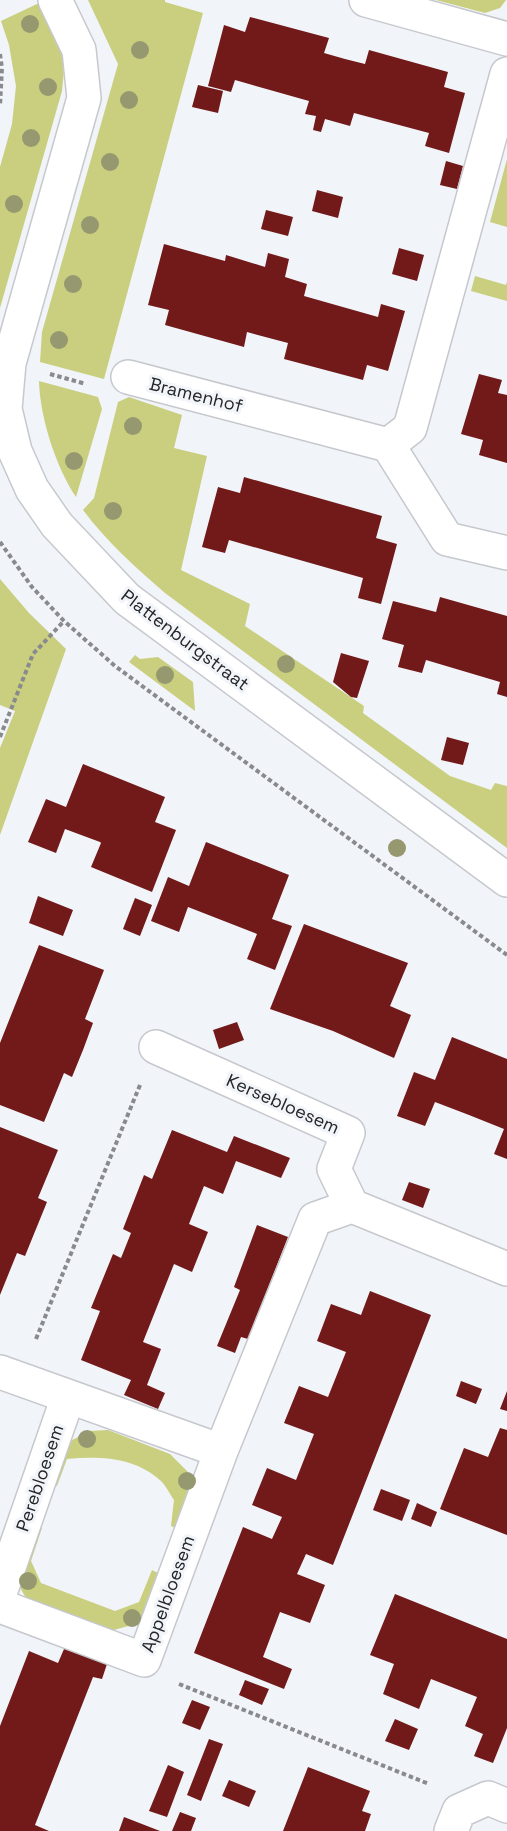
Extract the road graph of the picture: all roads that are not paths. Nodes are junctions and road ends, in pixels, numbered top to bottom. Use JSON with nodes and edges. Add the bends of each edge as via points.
{"nodes":[{"id":1,"x":56,"y":0,"type":"edge"},
{"id":2,"x":366,"y":0,"type":"edge"},
{"id":3,"x":507,"y":39,"type":"edge"},
{"id":4,"x":507,"y":74,"type":"edge"},
{"id":5,"x":128,"y":377,"type":"road end"},
{"id":6,"x":388,"y":445,"type":"junction"},
{"id":7,"x":8,"y":454,"type":"edge"},
{"id":8,"x":507,"y":553,"type":"edge"},
{"id":9,"x":507,"y":880,"type":"edge"},
{"id":10,"x":156,"y":1047,"type":"road end"},
{"id":11,"x":352,"y":1206,"type":"junction"},
{"id":12,"x":507,"y":1269,"type":"edge"},
{"id":13,"x":10,"y":1375,"type":"edge"},
{"id":14,"x":68,"y":1397,"type":"junction"},
{"id":15,"x":221,"y":1451,"type":"junction"},
{"id":16,"x":0,"y":1593,"type":"edge"},
{"id":17,"x":0,"y":1606,"type":"edge"},
{"id":18,"x":507,"y":1806,"type":"edge"},
{"id":19,"x":451,"y":1831,"type":"edge"}],
"edges":[{"from":1,"to":7,"type":"street","name":"Plattenburgstraat","via":[[79,50],[84,98],[9,363],[5,409]]},
{"from":2,"to":3,"type":"street"},
{"from":4,"to":6,"type":"street","via":[[410,428]]},
{"from":5,"to":6,"type":"street","name":"Bramenhof"},
{"from":6,"to":8,"type":"street","via":[[447,539]]},
{"from":7,"to":9,"type":"street","name":"Plattenburgstraat","via":[[57,525],[127,598]]},
{"from":10,"to":11,"type":"street","name":"Kersebloesem","via":[[348,1133],[334,1169]]},
{"from":11,"to":12,"type":"street"},
{"from":11,"to":15,"type":"street","name":"Appelbloesem","via":[[315,1219]]},
{"from":13,"to":14,"type":"street"},
{"from":14,"to":15,"type":"street"},
{"from":14,"to":16,"type":"street","name":"Perebloesem"},
{"from":15,"to":17,"type":"street","name":"Appelbloesem","via":[[144,1660]]},
{"from":18,"to":19,"type":"street","via":[[488,1798],[459,1811]]}]}
